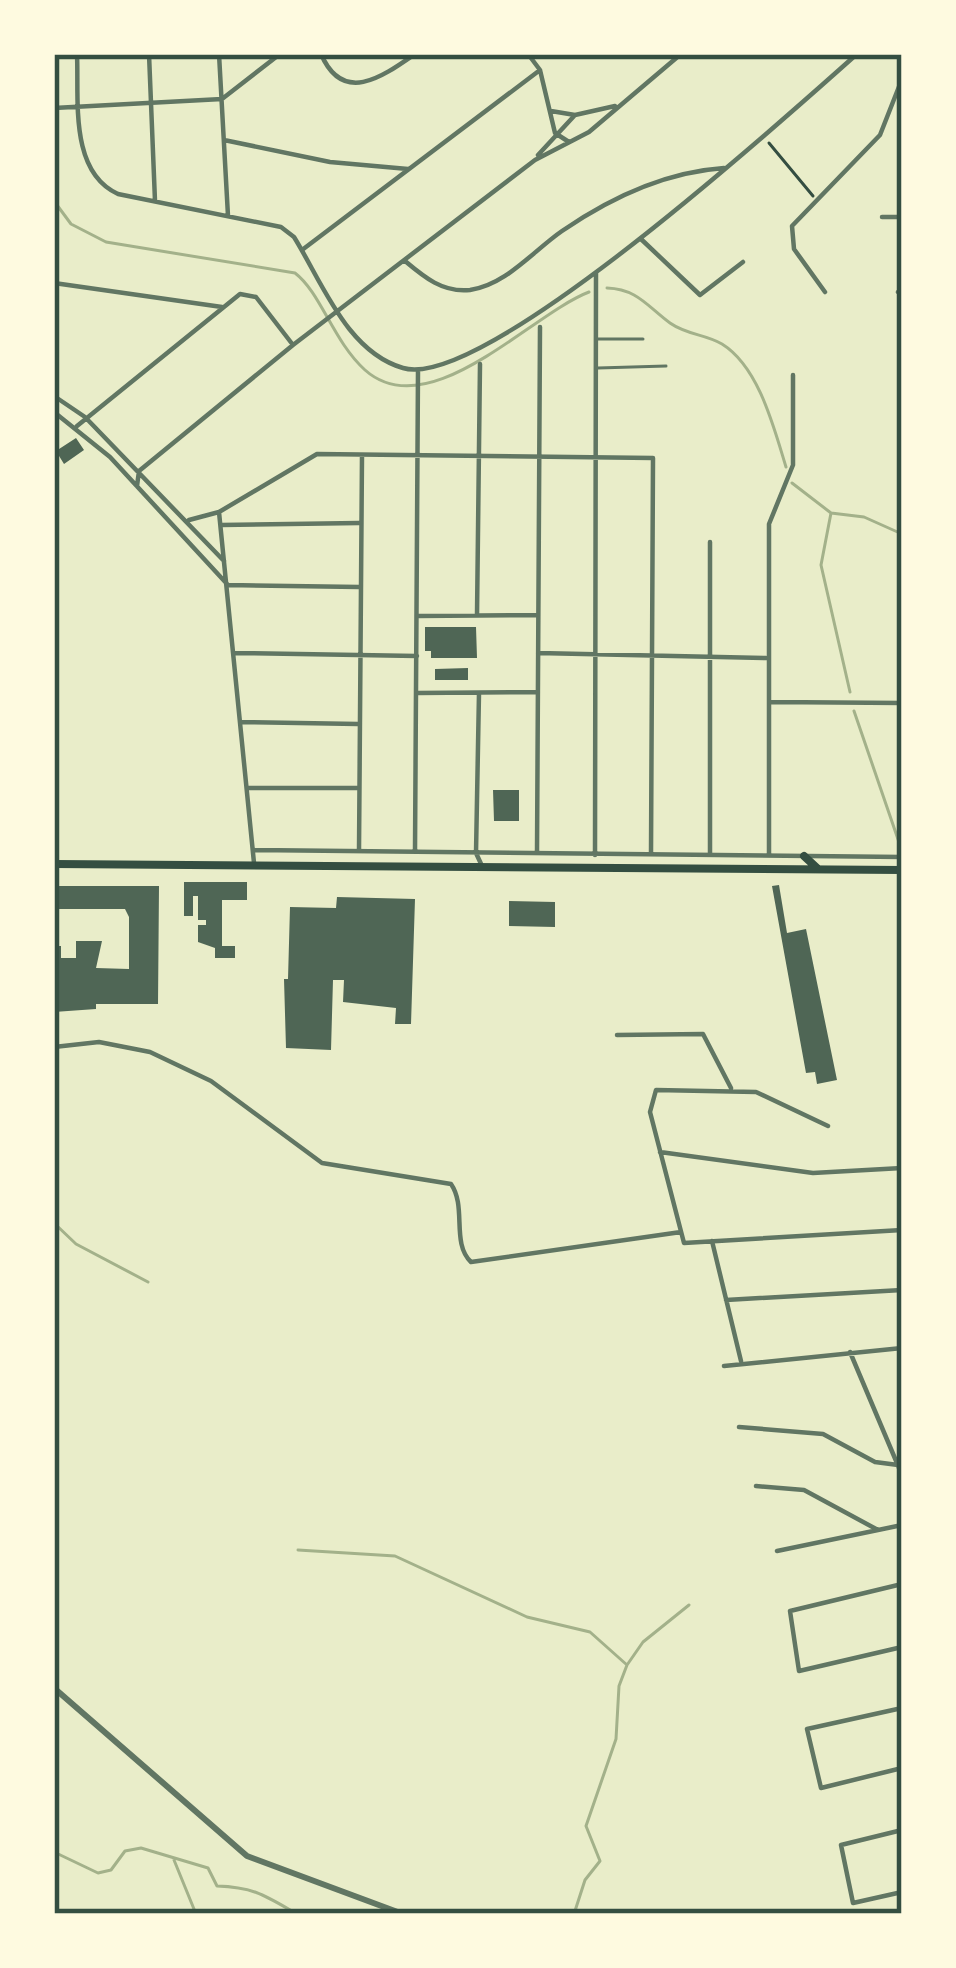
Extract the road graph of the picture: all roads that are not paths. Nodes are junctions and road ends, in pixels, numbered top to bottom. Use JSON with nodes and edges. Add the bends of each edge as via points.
{"nodes":[{"id":1,"x":76,"y":54,"type":"edge"},
{"id":2,"x":149,"y":54,"type":"edge"},
{"id":3,"x":219,"y":54,"type":"edge"},
{"id":4,"x":280,"y":54,"type":"edge"},
{"id":5,"x":321,"y":54,"type":"edge"},
{"id":6,"x":415,"y":54,"type":"edge"},
{"id":7,"x":528,"y":54,"type":"edge"},
{"id":8,"x":681,"y":54,"type":"edge"},
{"id":9,"x":857,"y":54,"type":"edge"},
{"id":10,"x":540,"y":70,"type":"junction"},
{"id":11,"x":902,"y":79,"type":"edge"},
{"id":12,"x":222,"y":99,"type":"junction"},
{"id":13,"x":151,"y":104,"type":"junction"},
{"id":14,"x":80,"y":106,"type":"junction"},
{"id":15,"x":615,"y":106,"type":"junction"},
{"id":16,"x":54,"y":108,"type":"edge"},
{"id":17,"x":588,"y":109,"type":"junction"},
{"id":18,"x":551,"y":110,"type":"junction"},
{"id":19,"x":572,"y":117,"type":"junction"},
{"id":20,"x":596,"y":126,"type":"junction"},
{"id":21,"x":555,"y":133,"type":"junction"},
{"id":22,"x":582,"y":136,"type":"junction"},
{"id":23,"x":224,"y":140,"type":"junction"},
{"id":24,"x":569,"y":142,"type":"junction"},
{"id":25,"x":535,"y":160,"type":"junction"},
{"id":26,"x":724,"y":168,"type":"junction"},
{"id":27,"x":412,"y":169,"type":"junction"},
{"id":28,"x":155,"y":201,"type":"junction"},
{"id":29,"x":228,"y":216,"type":"junction"},
{"id":30,"x":882,"y":217,"type":"dead end"},
{"id":31,"x":902,"y":217,"type":"edge"},
{"id":32,"x":642,"y":240,"type":"junction"},
{"id":33,"x":302,"y":250,"type":"junction"},
{"id":34,"x":405,"y":261,"type":"junction"},
{"id":35,"x":743,"y":262,"type":"dead end"},
{"id":36,"x":596,"y":273,"type":"junction"},
{"id":37,"x":54,"y":283,"type":"edge"},
{"id":38,"x":825,"y":292,"type":"dead end"},
{"id":39,"x":222,"y":307,"type":"junction"},
{"id":40,"x":339,"y":312,"type":"junction"},
{"id":41,"x":540,"y":326,"type":"dead end"},
{"id":42,"x":596,"y":339,"type":"junction"},
{"id":43,"x":643,"y":339,"type":"dead end"},
{"id":44,"x":293,"y":345,"type":"junction"},
{"id":45,"x":480,"y":364,"type":"dead end"},
{"id":46,"x":666,"y":366,"type":"dead end"},
{"id":47,"x":596,"y":368,"type":"junction"},
{"id":48,"x":418,"y":374,"type":"junction"},
{"id":49,"x":793,"y":375,"type":"dead end"},
{"id":50,"x":54,"y":396,"type":"edge"},
{"id":51,"x":54,"y":412,"type":"edge"},
{"id":52,"x":85,"y":417,"type":"junction"},
{"id":53,"x":77,"y":427,"type":"junction"},
{"id":54,"x":362,"y":454,"type":"junction"},
{"id":55,"x":418,"y":455,"type":"junction"},
{"id":56,"x":479,"y":455,"type":"junction"},
{"id":57,"x":538,"y":456,"type":"junction"},
{"id":58,"x":596,"y":457,"type":"junction"},
{"id":59,"x":139,"y":471,"type":"junction"},
{"id":60,"x":137,"y":485,"type":"junction"},
{"id":61,"x":167,"y":501,"type":"junction"},
{"id":62,"x":159,"y":509,"type":"junction"},
{"id":63,"x":219,"y":512,"type":"junction"},
{"id":64,"x":187,"y":521,"type":"junction"},
{"id":65,"x":359,"y":523,"type":"junction"},
{"id":66,"x":220,"y":525,"type":"junction"},
{"id":67,"x":710,"y":542,"type":"dead end"},
{"id":68,"x":224,"y":561,"type":"junction"},
{"id":69,"x":228,"y":585,"type":"junction"},
{"id":70,"x":358,"y":587,"type":"junction"},
{"id":71,"x":477,"y":615,"type":"junction"},
{"id":72,"x":538,"y":615,"type":"junction"},
{"id":73,"x":417,"y":616,"type":"junction"},
{"id":74,"x":234,"y":653,"type":"junction"},
{"id":75,"x":538,"y":653,"type":"junction"},
{"id":76,"x":358,"y":655,"type":"junction"},
{"id":77,"x":594,"y":655,"type":"junction"},
{"id":78,"x":417,"y":656,"type":"junction"},
{"id":79,"x":653,"y":656,"type":"junction"},
{"id":80,"x":709,"y":657,"type":"junction"},
{"id":81,"x":767,"y":658,"type":"junction"},
{"id":82,"x":537,"y":692,"type":"junction"},
{"id":83,"x":417,"y":693,"type":"junction"},
{"id":84,"x":478,"y":693,"type":"junction"},
{"id":85,"x":767,"y":702,"type":"junction"},
{"id":86,"x":902,"y":703,"type":"edge"},
{"id":87,"x":240,"y":722,"type":"junction"},
{"id":88,"x":358,"y":724,"type":"junction"},
{"id":89,"x":247,"y":788,"type":"junction"},
{"id":90,"x":358,"y":788,"type":"junction"},
{"id":91,"x":253,"y":850,"type":"junction"},
{"id":92,"x":358,"y":851,"type":"junction"},
{"id":93,"x":415,"y":852,"type":"junction"},
{"id":94,"x":476,"y":853,"type":"junction"},
{"id":95,"x":537,"y":854,"type":"junction"},
{"id":96,"x":651,"y":854,"type":"junction"},
{"id":97,"x":595,"y":855,"type":"junction"},
{"id":98,"x":710,"y":855,"type":"junction"},
{"id":99,"x":769,"y":855,"type":"junction"},
{"id":100,"x":804,"y":856,"type":"junction"},
{"id":101,"x":902,"y":857,"type":"edge"},
{"id":102,"x":54,"y":864,"type":"edge"},
{"id":103,"x":254,"y":864,"type":"junction"},
{"id":104,"x":483,"y":867,"type":"junction"},
{"id":105,"x":819,"y":870,"type":"junction"},
{"id":106,"x":902,"y":870,"type":"edge"},
{"id":107,"x":617,"y":1035,"type":"dead end"},
{"id":108,"x":54,"y":1047,"type":"edge"},
{"id":109,"x":731,"y":1088,"type":"junction"},
{"id":110,"x":828,"y":1126,"type":"dead end"},
{"id":111,"x":660,"y":1152,"type":"junction"},
{"id":112,"x":902,"y":1168,"type":"edge"},
{"id":113,"x":902,"y":1230,"type":"edge"},
{"id":114,"x":681,"y":1232,"type":"junction"},
{"id":115,"x":712,"y":1240,"type":"junction"},
{"id":116,"x":902,"y":1290,"type":"edge"},
{"id":117,"x":726,"y":1300,"type":"junction"},
{"id":118,"x":902,"y":1348,"type":"edge"},
{"id":119,"x":850,"y":1352,"type":"junction"},
{"id":120,"x":741,"y":1360,"type":"junction"},
{"id":121,"x":724,"y":1366,"type":"dead end"},
{"id":122,"x":739,"y":1427,"type":"dead end"},
{"id":123,"x":898,"y":1465,"type":"junction"},
{"id":124,"x":902,"y":1475,"type":"edge"},
{"id":125,"x":756,"y":1486,"type":"dead end"},
{"id":126,"x":902,"y":1525,"type":"edge"},
{"id":127,"x":878,"y":1530,"type":"junction"},
{"id":128,"x":777,"y":1551,"type":"dead end"},
{"id":129,"x":902,"y":1584,"type":"edge"},
{"id":130,"x":902,"y":1647,"type":"edge"},
{"id":131,"x":54,"y":1688,"type":"edge"},
{"id":132,"x":902,"y":1708,"type":"edge"},
{"id":133,"x":902,"y":1768,"type":"edge"},
{"id":134,"x":902,"y":1829,"type":"edge"},
{"id":135,"x":902,"y":1892,"type":"edge"},
{"id":136,"x":403,"y":1914,"type":"edge"}],
"edges":[{"from":1,"to":14,"type":"street"},
{"from":2,"to":13,"type":"street"},
{"from":3,"to":12,"type":"street"},
{"from":4,"to":12,"type":"street"},
{"from":5,"to":6,"type":"street","via":[[335,78],[353,85]]},
{"from":7,"to":10,"type":"street"},
{"from":8,"to":15,"type":"street"},
{"from":9,"to":26,"type":"street"},
{"from":10,"to":18,"type":"street"},
{"from":10,"to":27,"type":"street"},
{"from":11,"to":38,"type":"street","via":[[880,135],[796,218],[790,236]]},
{"from":12,"to":13,"type":"street"},
{"from":12,"to":23,"type":"street"},
{"from":13,"to":14,"type":"street"},
{"from":13,"to":28,"type":"street"},
{"from":14,"to":16,"type":"street"},
{"from":14,"to":28,"type":"street","via":[[83,152],[103,185]]},
{"from":15,"to":17,"type":"street"},
{"from":15,"to":20,"type":"street"},
{"from":17,"to":19,"type":"street"},
{"from":17,"to":20,"type":"street"},
{"from":18,"to":19,"type":"street"},
{"from":18,"to":21,"type":"street"},
{"from":19,"to":21,"type":"street"},
{"from":19,"to":22,"type":"street"},
{"from":20,"to":22,"type":"street"},
{"from":21,"to":24,"type":"street"},
{"from":21,"to":25,"type":"street"},
{"from":22,"to":24,"type":"street"},
{"from":23,"to":27,"type":"street"},
{"from":23,"to":29,"type":"street"},
{"from":24,"to":25,"type":"street"},
{"from":25,"to":34,"type":"street"},
{"from":26,"to":32,"type":"street"},
{"from":26,"to":34,"type":"street","via":[[620,197],[474,289],[442,287]]},
{"from":27,"to":33,"type":"street"},
{"from":28,"to":29,"type":"street"},
{"from":29,"to":33,"type":"street","via":[[281,226]]},
{"from":30,"to":31,"type":"street"},
{"from":32,"to":35,"type":"street","via":[[700,296]]},
{"from":32,"to":36,"type":"street"},
{"from":33,"to":40,"type":"street"},
{"from":34,"to":40,"type":"street"},
{"from":36,"to":42,"type":"street"},
{"from":36,"to":48,"type":"street","via":[[452,362]]},
{"from":37,"to":39,"type":"street"},
{"from":39,"to":44,"type":"street","via":[[250,293]]},
{"from":39,"to":52,"type":"street"},
{"from":40,"to":44,"type":"street"},
{"from":40,"to":48,"type":"street","via":[[371,351]]},
{"from":41,"to":57,"type":"street"},
{"from":42,"to":43,"type":"lane"},
{"from":42,"to":47,"type":"street"},
{"from":44,"to":59,"type":"street"},
{"from":45,"to":56,"type":"street"},
{"from":46,"to":47,"type":"lane"},
{"from":47,"to":58,"type":"street"},
{"from":48,"to":55,"type":"street"},
{"from":49,"to":81,"type":"street","via":[[793,465],[770,524]]},
{"from":50,"to":52,"type":"street"},
{"from":51,"to":53,"type":"street"},
{"from":52,"to":53,"type":"street"},
{"from":52,"to":59,"type":"street"},
{"from":53,"to":60,"type":"street"},
{"from":54,"to":55,"type":"street"},
{"from":54,"to":63,"type":"street","via":[[312,456]]},
{"from":54,"to":65,"type":"street"},
{"from":55,"to":56,"type":"street"},
{"from":55,"to":73,"type":"street"},
{"from":56,"to":57,"type":"street"},
{"from":56,"to":71,"type":"street"},
{"from":57,"to":58,"type":"street"},
{"from":57,"to":72,"type":"street"},
{"from":58,"to":77,"type":"street"},
{"from":58,"to":79,"type":"street","via":[[653,458]]},
{"from":59,"to":60,"type":"street"},
{"from":59,"to":61,"type":"street"},
{"from":60,"to":62,"type":"street"},
{"from":61,"to":62,"type":"street"},
{"from":61,"to":64,"type":"street"},
{"from":62,"to":69,"type":"street"},
{"from":63,"to":64,"type":"street"},
{"from":63,"to":66,"type":"street"},
{"from":64,"to":68,"type":"street"},
{"from":65,"to":66,"type":"street"},
{"from":65,"to":70,"type":"street"},
{"from":66,"to":68,"type":"street"},
{"from":67,"to":80,"type":"street"},
{"from":68,"to":69,"type":"street"},
{"from":69,"to":70,"type":"street"},
{"from":69,"to":74,"type":"street"},
{"from":70,"to":76,"type":"street"},
{"from":71,"to":72,"type":"street"},
{"from":71,"to":73,"type":"street"},
{"from":72,"to":75,"type":"street"},
{"from":73,"to":78,"type":"street"},
{"from":74,"to":76,"type":"street"},
{"from":74,"to":87,"type":"street"},
{"from":75,"to":77,"type":"street"},
{"from":75,"to":82,"type":"street"},
{"from":76,"to":78,"type":"street"},
{"from":76,"to":88,"type":"street"},
{"from":77,"to":79,"type":"street"},
{"from":77,"to":97,"type":"street"},
{"from":78,"to":83,"type":"street"},
{"from":79,"to":80,"type":"street"},
{"from":79,"to":96,"type":"street"},
{"from":80,"to":81,"type":"street"},
{"from":80,"to":98,"type":"street"},
{"from":81,"to":85,"type":"street"},
{"from":82,"to":84,"type":"street"},
{"from":82,"to":95,"type":"street"},
{"from":83,"to":84,"type":"street"},
{"from":83,"to":93,"type":"street"},
{"from":84,"to":94,"type":"street"},
{"from":85,"to":86,"type":"street"},
{"from":85,"to":99,"type":"street"},
{"from":87,"to":88,"type":"street"},
{"from":87,"to":89,"type":"street"},
{"from":88,"to":90,"type":"street"},
{"from":89,"to":90,"type":"street"},
{"from":89,"to":91,"type":"street"},
{"from":90,"to":92,"type":"street"},
{"from":91,"to":92,"type":"street"},
{"from":91,"to":103,"type":"street"},
{"from":92,"to":93,"type":"street"},
{"from":93,"to":94,"type":"street"},
{"from":94,"to":95,"type":"street"},
{"from":94,"to":104,"type":"street"},
{"from":95,"to":97,"type":"street"},
{"from":96,"to":97,"type":"street"},
{"from":96,"to":98,"type":"street"},
{"from":98,"to":99,"type":"street"},
{"from":99,"to":100,"type":"street"},
{"from":100,"to":101,"type":"street"},
{"from":100,"to":105,"type":"highway"},
{"from":102,"to":103,"type":"highway"},
{"from":103,"to":104,"type":"highway"},
{"from":104,"to":105,"type":"highway"},
{"from":105,"to":106,"type":"highway"},
{"from":107,"to":109,"type":"street","via":[[703,1034]]},
{"from":108,"to":114,"type":"street","via":[[99,1042],[150,1052],[211,1081],[322,1163],[451,1184],[471,1262]]},
{"from":109,"to":110,"type":"street"},
{"from":109,"to":111,"type":"street","via":[[656,1090],[649,1106]]},
{"from":111,"to":112,"type":"street","via":[[813,1173]]},
{"from":111,"to":114,"type":"street"},
{"from":113,"to":115,"type":"street"},
{"from":114,"to":115,"type":"street","via":[[684,1243]]},
{"from":115,"to":117,"type":"street"},
{"from":116,"to":117,"type":"street"},
{"from":117,"to":120,"type":"street"},
{"from":118,"to":119,"type":"street"},
{"from":119,"to":120,"type":"street"},
{"from":119,"to":123,"type":"street"},
{"from":120,"to":121,"type":"street"},
{"from":122,"to":123,"type":"street","via":[[824,1434],[875,1462]]},
{"from":123,"to":124,"type":"street"},
{"from":125,"to":127,"type":"street","via":[[804,1490]]},
{"from":126,"to":127,"type":"street"},
{"from":127,"to":128,"type":"street"},
{"from":129,"to":130,"type":"street","via":[[790,1611],[799,1671]]},
{"from":131,"to":136,"type":"street","via":[[247,1856]]},
{"from":132,"to":133,"type":"street","via":[[807,1729],[821,1788]]},
{"from":134,"to":135,"type":"street","via":[[841,1844],[853,1904]]}]}
